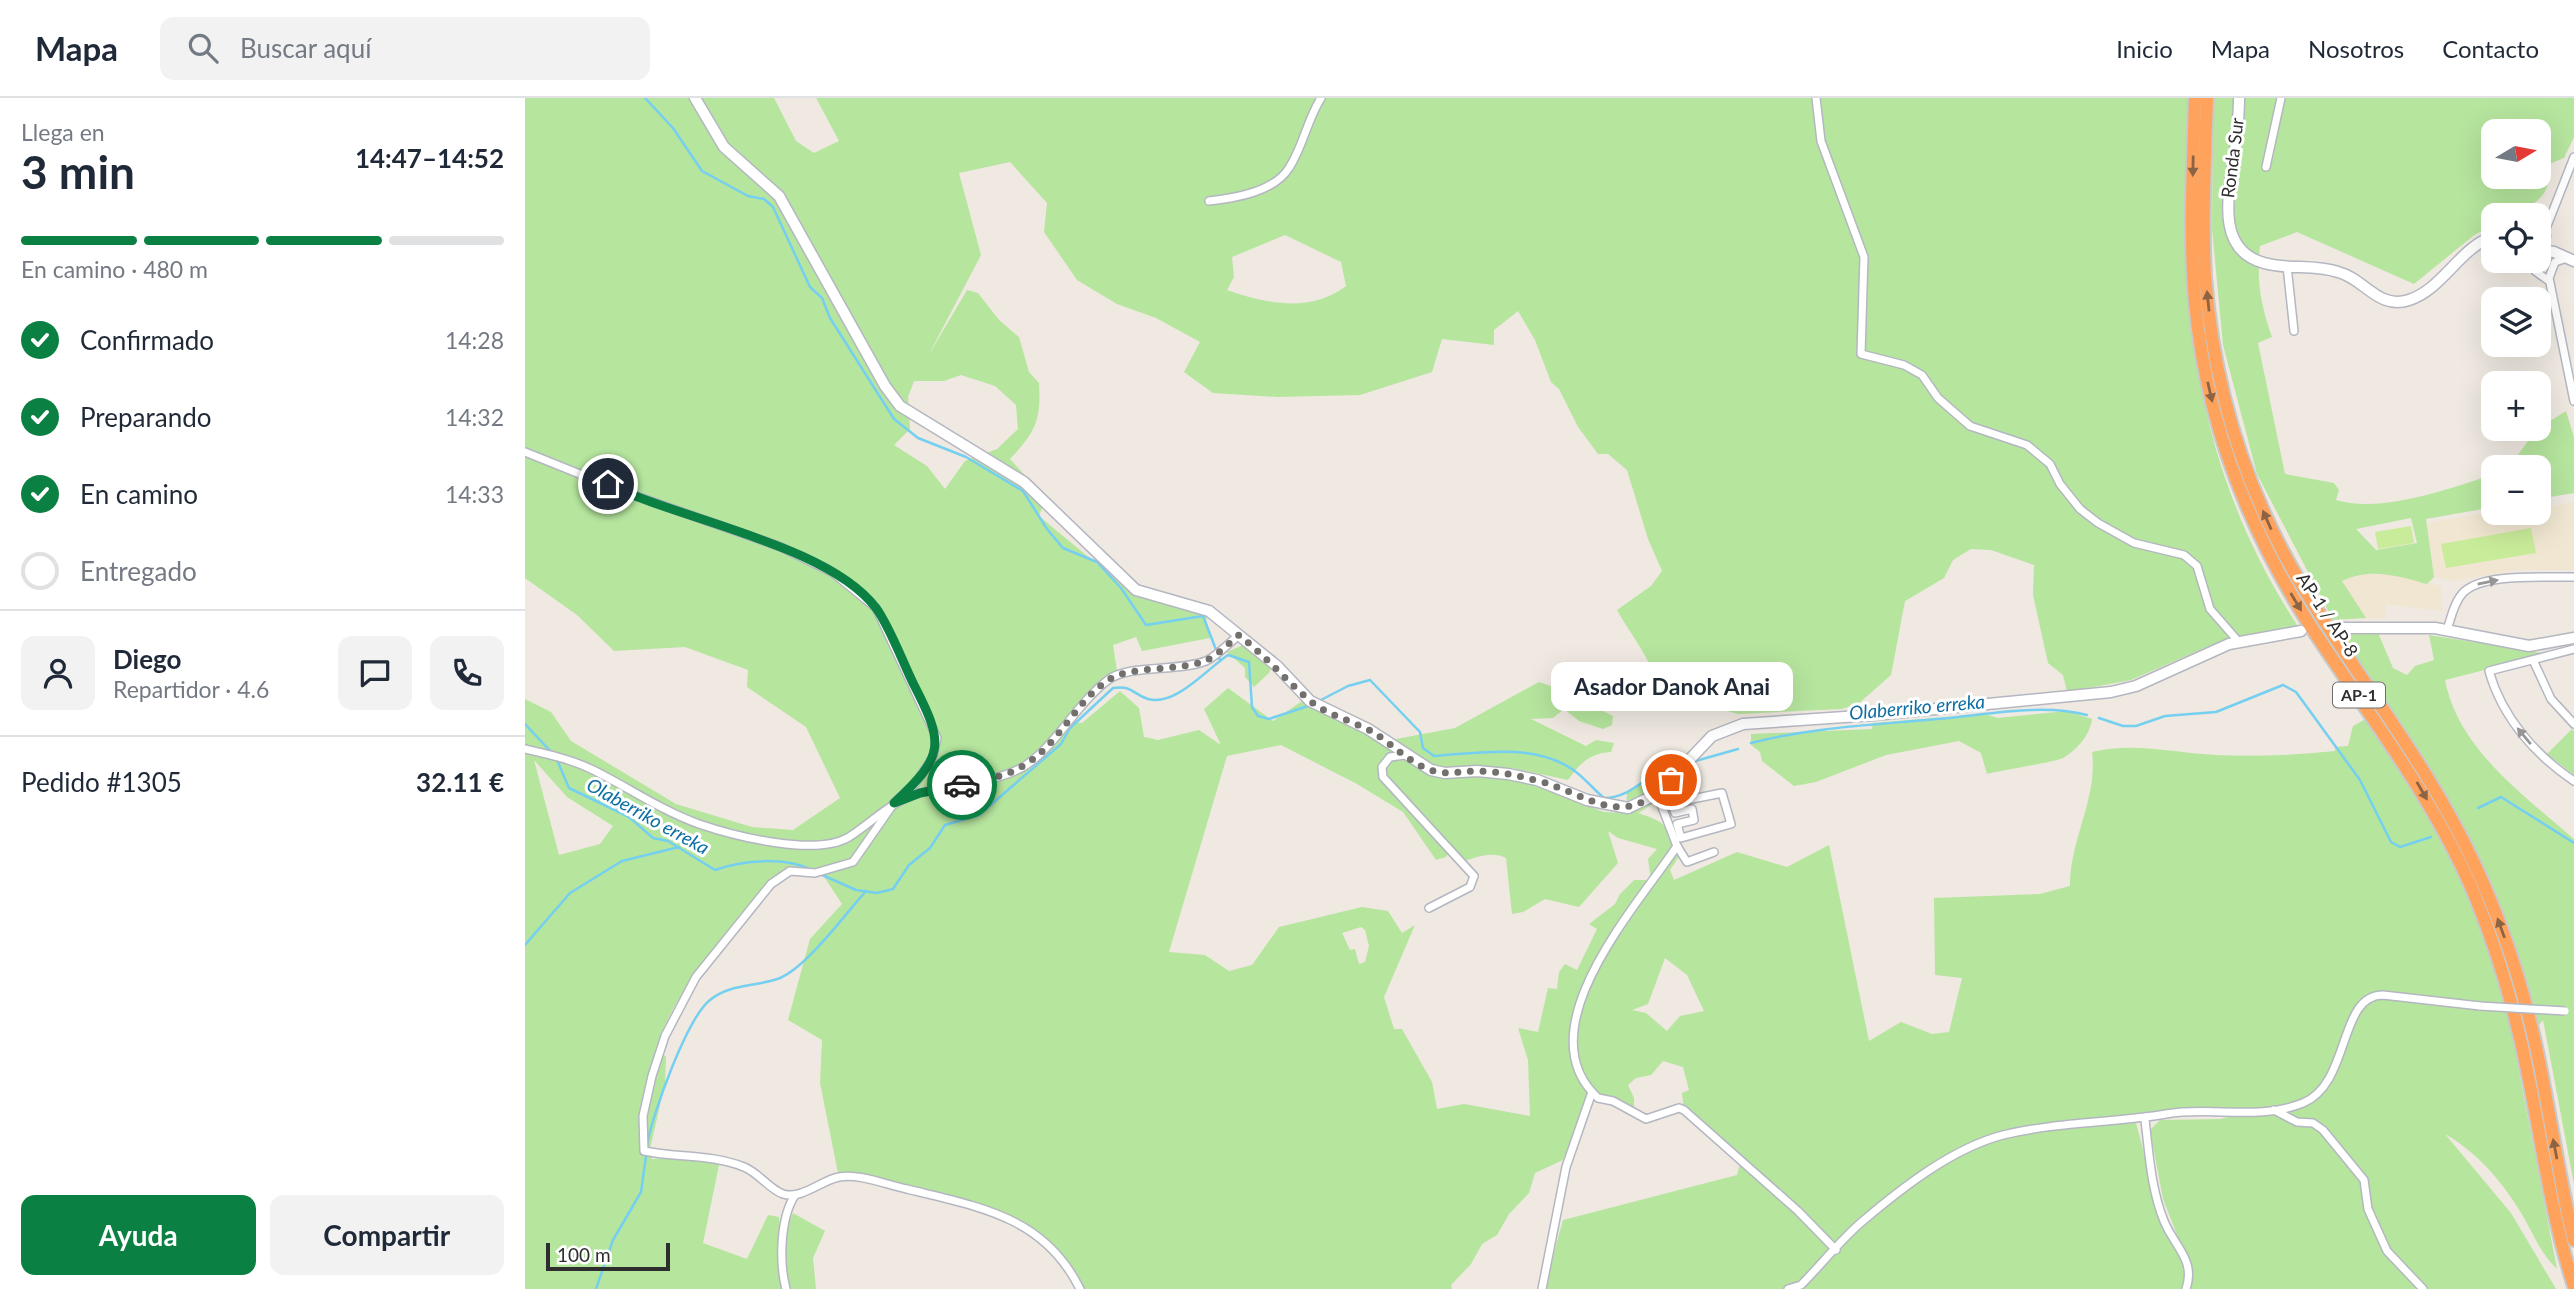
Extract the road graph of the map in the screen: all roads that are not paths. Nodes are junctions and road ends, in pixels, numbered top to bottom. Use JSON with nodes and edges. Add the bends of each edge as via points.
{"nodes":[{"id":1,"x":695,"y":98,"type":"edge"},
{"id":2,"x":1321,"y":98,"type":"edge"},
{"id":3,"x":1816,"y":98,"type":"edge"},
{"id":4,"x":2195,"y":98,"type":"edge"},
{"id":5,"x":2207,"y":98,"type":"edge"},
{"id":6,"x":2239,"y":98,"type":"edge"},
{"id":7,"x":2281,"y":98,"type":"edge"},
{"id":8,"x":2574,"y":157,"type":"edge"},
{"id":9,"x":2266,"y":167,"type":"dead end"},
{"id":10,"x":1209,"y":201,"type":"dead end"},
{"id":11,"x":2551,"y":211,"type":"edge"},
{"id":12,"x":2481,"y":243,"type":"edge"},
{"id":13,"x":2481,"y":245,"type":"edge"},
{"id":14,"x":2476,"y":246,"type":"junction"},
{"id":15,"x":2551,"y":246,"type":"edge"},
{"id":16,"x":2551,"y":252,"type":"edge"},
{"id":17,"x":2554,"y":252,"type":"junction"},
{"id":18,"x":2571,"y":260,"type":"edge"},
{"id":19,"x":2287,"y":266,"type":"junction"},
{"id":20,"x":2538,"y":273,"type":"edge"},
{"id":21,"x":2549,"y":282,"type":"junction"},
{"id":22,"x":2294,"y":331,"type":"dead end"},
{"id":23,"x":2574,"y":401,"type":"edge"},
{"id":24,"x":525,"y":452,"type":"edge"},
{"id":25,"x":2574,"y":577,"type":"edge"},
{"id":26,"x":2337,"y":628,"type":"dead end"},
{"id":27,"x":2447,"y":630,"type":"junction"},
{"id":28,"x":2301,"y":631,"type":"dead end"},
{"id":29,"x":1239,"y":635,"type":"junction"},
{"id":30,"x":2574,"y":638,"type":"edge"},
{"id":31,"x":2238,"y":641,"type":"junction"},
{"id":32,"x":2574,"y":649,"type":"edge"},
{"id":33,"x":2533,"y":660,"type":"junction"},
{"id":34,"x":2574,"y":724,"type":"edge"},
{"id":35,"x":525,"y":749,"type":"edge"},
{"id":36,"x":1405,"y":755,"type":"junction"},
{"id":37,"x":2574,"y":781,"type":"edge"},
{"id":38,"x":1657,"y":794,"type":"junction"},
{"id":39,"x":894,"y":803,"type":"junction"},
{"id":40,"x":1731,"y":824,"type":"joint"},
{"id":41,"x":1677,"y":846,"type":"junction"},
{"id":42,"x":1714,"y":852,"type":"dead end"},
{"id":43,"x":1429,"y":908,"type":"dead end"},
{"id":44,"x":2574,"y":1010,"type":"edge"},
{"id":45,"x":1592,"y":1092,"type":"junction"},
{"id":46,"x":2274,"y":1110,"type":"junction"},
{"id":47,"x":2145,"y":1119,"type":"junction"},
{"id":48,"x":795,"y":1195,"type":"junction"},
{"id":49,"x":2574,"y":1240,"type":"edge"},
{"id":50,"x":1836,"y":1250,"type":"junction"},
{"id":51,"x":2574,"y":1286,"type":"edge"},
{"id":52,"x":1800,"y":1287,"type":"edge"},
{"id":53,"x":786,"y":1289,"type":"edge"},
{"id":54,"x":1080,"y":1289,"type":"edge"},
{"id":55,"x":1542,"y":1289,"type":"edge"},
{"id":56,"x":1788,"y":1289,"type":"edge"},
{"id":57,"x":2186,"y":1289,"type":"edge"},
{"id":58,"x":2423,"y":1289,"type":"edge"}],
"edges":[{"from":1,"to":29,"type":"street","via":[[724,147],[779,196],[900,406],[1024,482],[1136,590],[1209,611]]},
{"from":2,"to":10,"type":"street","via":[[1287,171],[1265,187]]},
{"from":3,"to":31,"type":"street","via":[[1821,141],[1864,257],[1861,354],[1904,365],[1922,375],[1938,398],[1970,426],[2027,444],[2050,464],[2080,509],[2098,523],[2134,543],[2184,555],[2197,566],[2210,609]]},
{"from":4,"to":51,"type":"highway","name":"AP-1 / AP-8","number":"AP-1","one_way":true,"via":[[2195,304],[2223,440],[2241,493],[2278,571],[2418,785],[2475,897],[2515,1016]]},
{"from":49,"to":5,"type":"highway","name":"AP-1 / AP-8","number":"AP-1","one_way":true,"via":[[2530,1023],[2486,892],[2430,778],[2288,562],[2252,488],[2234,436],[2207,303]]},
{"from":6,"to":19,"type":"street","name":"Ronda Sur","via":[[2227,203],[2229,225],[2249,257]]},
{"from":7,"to":9,"type":"street"},
{"from":8,"to":11,"type":"street"},
{"from":12,"to":14,"type":"street","name":"Ronda Sur"},
{"from":13,"to":14,"type":"street"},
{"from":14,"to":19,"type":"street","name":"Ronda Sur","via":[[2422,293],[2400,302],[2377,297],[2340,272]]},
{"from":15,"to":17,"type":"street"},
{"from":16,"to":17,"type":"street"},
{"from":17,"to":18,"type":"street"},
{"from":18,"to":21,"type":"street","via":[[2552,265]]},
{"from":19,"to":22,"type":"street"},
{"from":20,"to":21,"type":"street"},
{"from":21,"to":23,"type":"street"},
{"from":24,"to":39,"type":"street","via":[[781,547],[832,572],[876,608],[937,738],[933,757],[915,784]]},
{"from":27,"to":25,"type":"street","one_way":true,"via":[[2462,593],[2476,584]]},
{"from":26,"to":27,"type":"street"},
{"from":27,"to":30,"type":"street","via":[[2529,646]]},
{"from":28,"to":31,"type":"street"},
{"from":29,"to":36,"type":"street","via":[[1310,701],[1368,729]]},
{"from":29,"to":39,"type":"street","via":[[1207,660],[1119,674],[1081,704],[1042,752],[1023,767]]},
{"from":31,"to":38,"type":"street","via":[[2136,686],[2111,692],[1743,724],[1712,736]]},
{"from":32,"to":33,"type":"street"},
{"from":33,"to":34,"type":"street","via":[[2551,699]]},
{"from":37,"to":33,"type":"street","one_way":true,"via":[[2516,727],[2489,671]]},
{"from":35,"to":39,"type":"street","via":[[588,767],[645,801],[701,825],[767,841],[817,847],[846,839]]},
{"from":36,"to":38,"type":"street","via":[[1431,770],[1508,774],[1616,807],[1638,806]]},
{"from":36,"to":43,"type":"street","via":[[1391,757],[1383,767],[1383,777],[1474,876],[1470,887]]},
{"from":38,"to":41,"type":"street"},
{"from":39,"to":48,"type":"street","via":[[853,862],[819,872],[790,871],[771,884],[695,977],[665,1036],[645,1106],[644,1151],[741,1166],[784,1194]]},
{"from":40,"to":40,"type":"street","via":[[1681,838],[1677,824],[1694,820],[1692,809],[1675,813],[1672,803],[1722,793]]},
{"from":41,"to":42,"type":"street","via":[[1686,862]]},
{"from":41,"to":45,"type":"street","via":[[1616,930],[1578,1008],[1573,1052]]},
{"from":44,"to":46,"type":"street","bridge":true,"via":[[2370,997],[2357,1007],[2343,1053],[2316,1096]]},
{"from":45,"to":50,"type":"street","via":[[1646,1119],[1684,1110]]},
{"from":45,"to":55,"type":"street","via":[[1559,1194]]},
{"from":46,"to":47,"type":"street"},
{"from":46,"to":58,"type":"street","via":[[2323,1129],[2364,1180],[2368,1209],[2387,1251]]},
{"from":47,"to":50,"type":"street","via":[[2038,1129],[1980,1142],[1934,1167],[1862,1221]]},
{"from":47,"to":57,"type":"street","via":[[2164,1221],[2190,1268]]},
{"from":48,"to":53,"type":"street","via":[[785,1229]]},
{"from":48,"to":54,"type":"street","via":[[840,1176],[950,1198],[1014,1219],[1058,1254]]},
{"from":50,"to":52,"type":"street"},
{"from":52,"to":56,"type":"street"}]}
